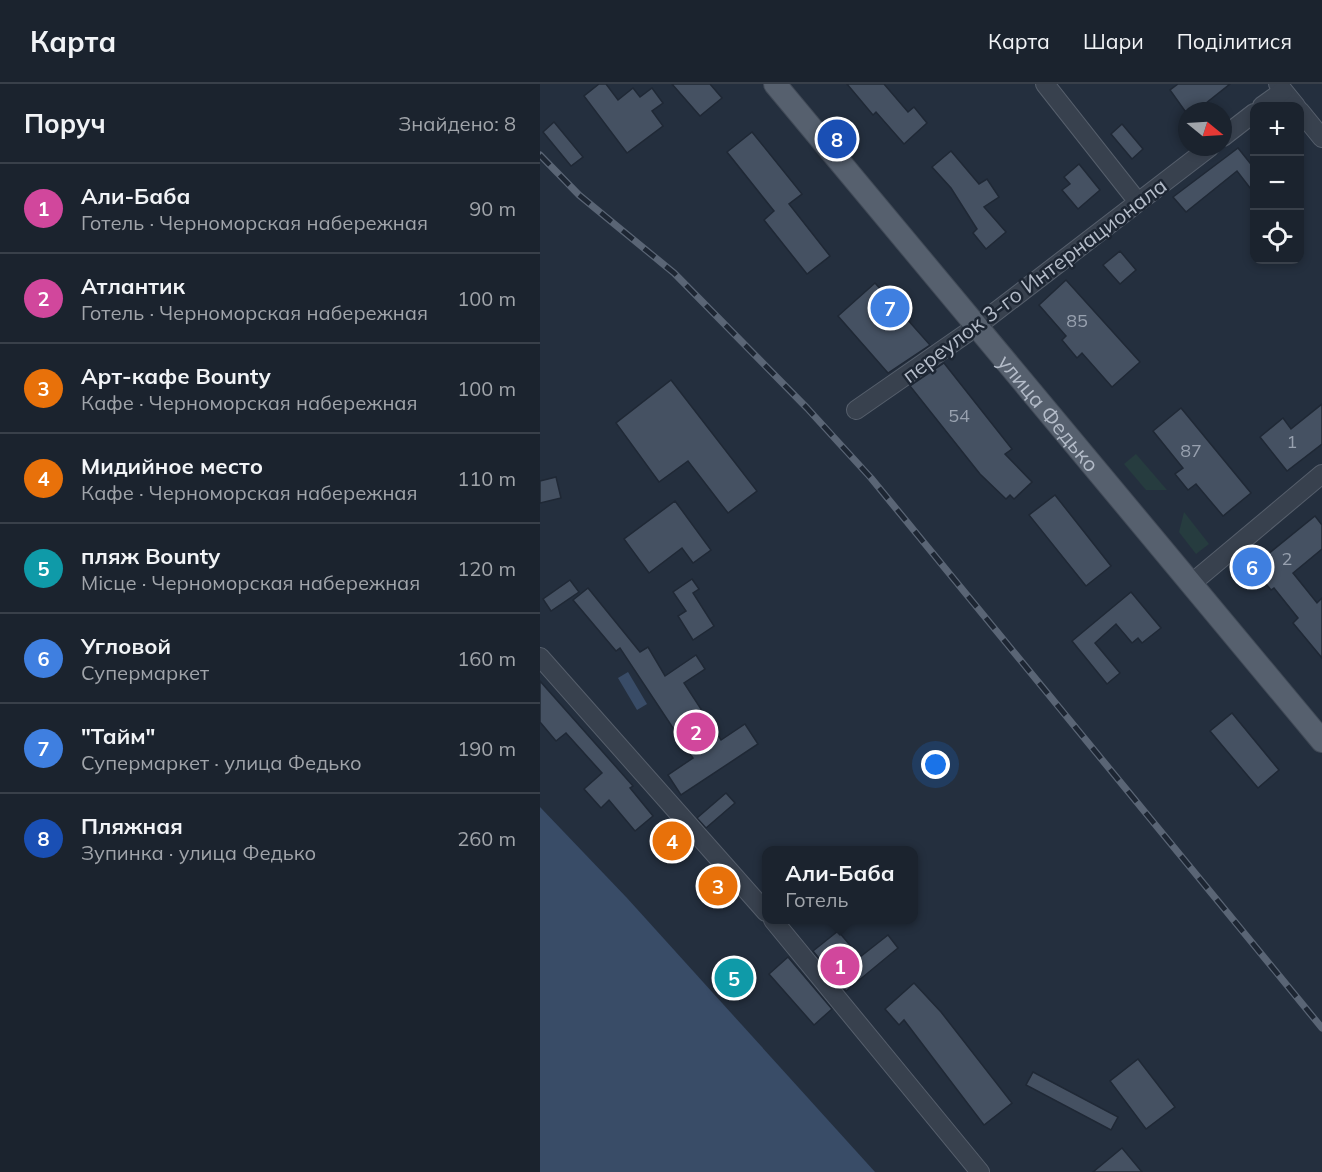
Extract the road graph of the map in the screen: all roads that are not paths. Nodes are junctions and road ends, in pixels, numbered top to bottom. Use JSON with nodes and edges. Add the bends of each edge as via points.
{"nodes":[{"id":1,"x":775,"y":84,"type":"edge"},
{"id":2,"x":1045,"y":84,"type":"edge"},
{"id":3,"x":1280,"y":87,"type":"edge"},
{"id":4,"x":1266,"y":102,"type":"edge"},
{"id":5,"x":1293,"y":102,"type":"edge"},
{"id":6,"x":1250,"y":115,"type":"edge"},
{"id":7,"x":1304,"y":117,"type":"edge"},
{"id":8,"x":1232,"y":130,"type":"edge"},
{"id":9,"x":1322,"y":138,"type":"edge"},
{"id":10,"x":1198,"y":156,"type":"edge"},
{"id":11,"x":1138,"y":202,"type":"junction"},
{"id":12,"x":977,"y":326,"type":"junction"},
{"id":13,"x":856,"y":410,"type":"dead end"},
{"id":14,"x":1322,"y":474,"type":"edge"},
{"id":15,"x":1192,"y":583,"type":"junction"},
{"id":16,"x":540,"y":657,"type":"edge"},
{"id":17,"x":1322,"y":741,"type":"edge"},
{"id":18,"x":762,"y":907,"type":"edge"},
{"id":19,"x":776,"y":924,"type":"edge"},
{"id":20,"x":980,"y":1172,"type":"edge"}],
"edges":[{"from":1,"to":12,"type":"main road","name":"улица Федько"},
{"from":2,"to":11,"type":"street"},
{"from":3,"to":4,"type":"street"},
{"from":3,"to":5,"type":"street"},
{"from":6,"to":8,"type":"street"},
{"from":7,"to":9,"type":"street"},
{"from":10,"to":11,"type":"street","name":"переулок 3-го Интернационала"},
{"from":11,"to":12,"type":"street","name":"переулок 3-го Интернационала"},
{"from":12,"to":13,"type":"street","name":"переулок 3-го Интернационала"},
{"from":12,"to":15,"type":"main road","name":"улица Федько"},
{"from":14,"to":15,"type":"street"},
{"from":15,"to":17,"type":"main road","name":"улица Федько"},
{"from":16,"to":18,"type":"street"},
{"from":19,"to":20,"type":"street"}]}
